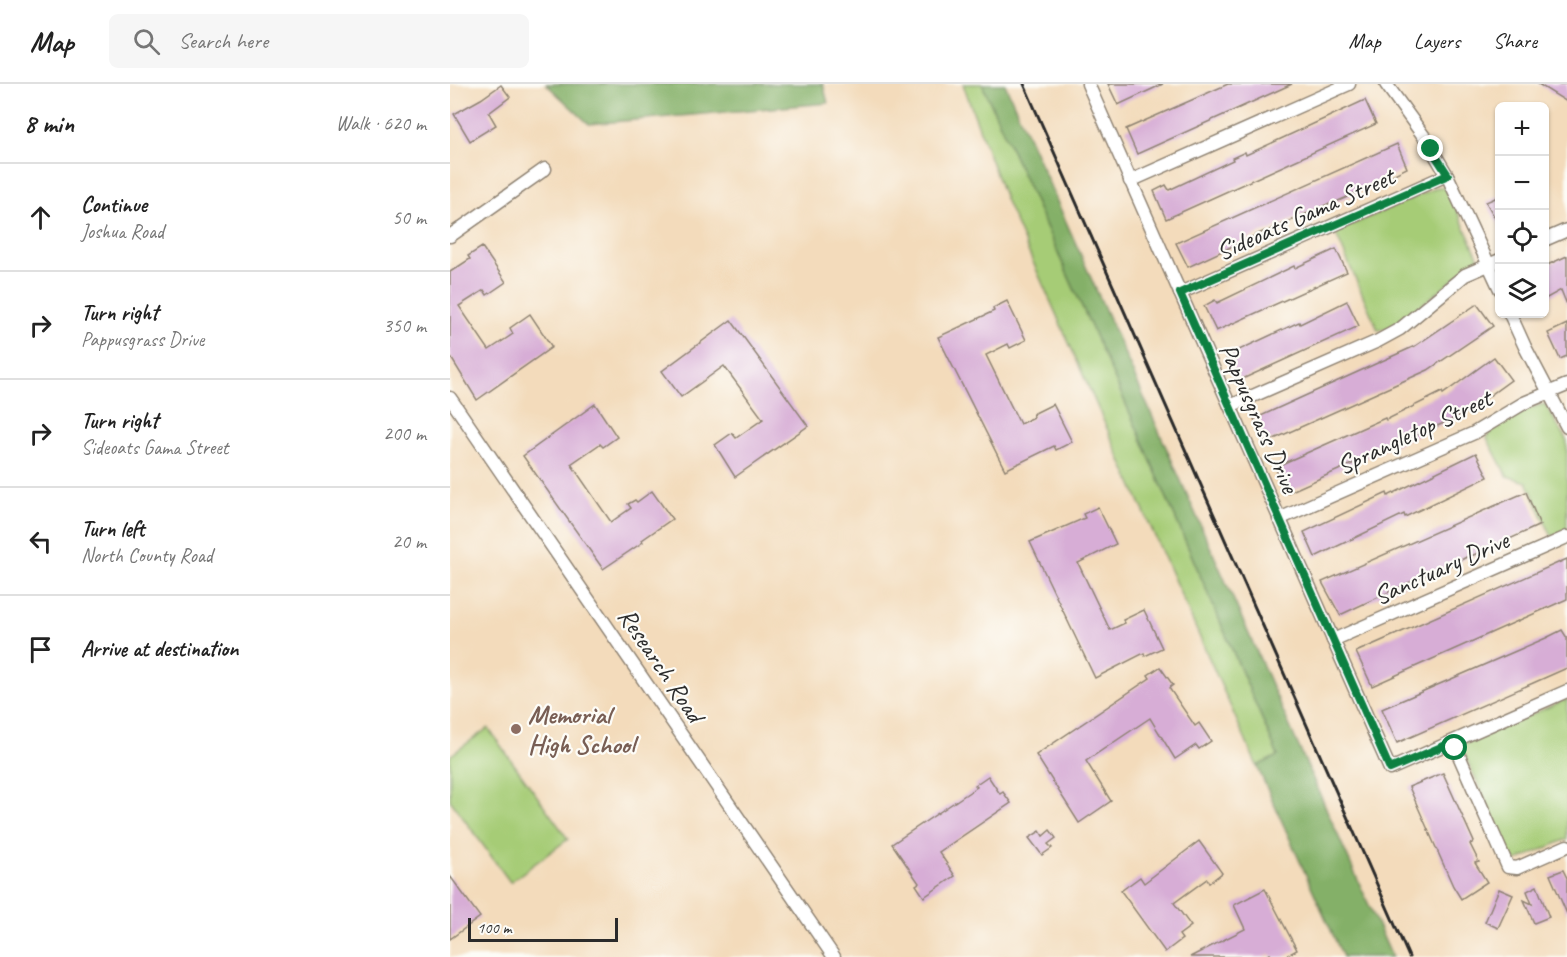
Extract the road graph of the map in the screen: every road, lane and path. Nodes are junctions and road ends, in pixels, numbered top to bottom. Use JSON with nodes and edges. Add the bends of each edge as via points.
{"nodes":[{"id":1,"x":1088,"y":84,"type":"edge"},
{"id":2,"x":1349,"y":84,"type":"edge"},
{"id":3,"x":1386,"y":84,"type":"edge"},
{"id":4,"x":545,"y":169,"type":"dead end"},
{"id":5,"x":1448,"y":175,"type":"junction"},
{"id":6,"x":1130,"y":181,"type":"junction"},
{"id":7,"x":1567,"y":230,"type":"edge"},
{"id":8,"x":450,"y":236,"type":"edge"},
{"id":9,"x":1549,"y":238,"type":"edge"},
{"id":10,"x":1494,"y":262,"type":"edge"},
{"id":11,"x":1180,"y":293,"type":"junction"},
{"id":12,"x":1512,"y":318,"type":"edge"},
{"id":13,"x":1567,"y":385,"type":"edge"},
{"id":14,"x":1549,"y":393,"type":"junction"},
{"id":15,"x":450,"y":398,"type":"edge"},
{"id":16,"x":1230,"y":406,"type":"junction"},
{"id":17,"x":1567,"y":427,"type":"edge"},
{"id":18,"x":1279,"y":519,"type":"junction"},
{"id":19,"x":1567,"y":537,"type":"edge"},
{"id":20,"x":1333,"y":640,"type":"junction"},
{"id":21,"x":1567,"y":691,"type":"edge"},
{"id":22,"x":1453,"y":742,"type":"junction"},
{"id":23,"x":1567,"y":846,"type":"edge"},
{"id":24,"x":834,"y":957,"type":"edge"}],
"edges":[{"from":1,"to":6,"type":"street","name":"Pappusgrass Drive"},
{"from":2,"to":6,"type":"street"},
{"from":3,"to":5,"type":"street"},
{"from":4,"to":8,"type":"street"},
{"from":5,"to":10,"type":"street"},
{"from":5,"to":11,"type":"street","name":"Sideoats Gama Street"},
{"from":6,"to":11,"type":"street","name":"Pappusgrass Drive"},
{"from":7,"to":9,"type":"street"},
{"from":10,"to":16,"type":"street","via":[[1465,276],[1400,329],[1378,341]]},
{"from":11,"to":16,"type":"street","name":"Pappusgrass Drive"},
{"from":12,"to":14,"type":"street"},
{"from":13,"to":14,"type":"street","name":"Sprangletop Street"},
{"from":14,"to":17,"type":"street"},
{"from":14,"to":18,"type":"street","name":"Sprangletop Street","via":[[1473,433]]},
{"from":15,"to":24,"type":"street","name":"Research Road"},
{"from":16,"to":18,"type":"street","name":"Pappusgrass Drive"},
{"from":18,"to":20,"type":"street","name":"Pappusgrass Drive"},
{"from":19,"to":20,"type":"street","name":"Sanctuary Drive"},
{"from":20,"to":22,"type":"street","name":"Pappusgrass Drive","via":[[1390,769]]},
{"from":21,"to":22,"type":"street"},
{"from":22,"to":23,"type":"street","via":[[1508,867],[1517,868]]}]}
